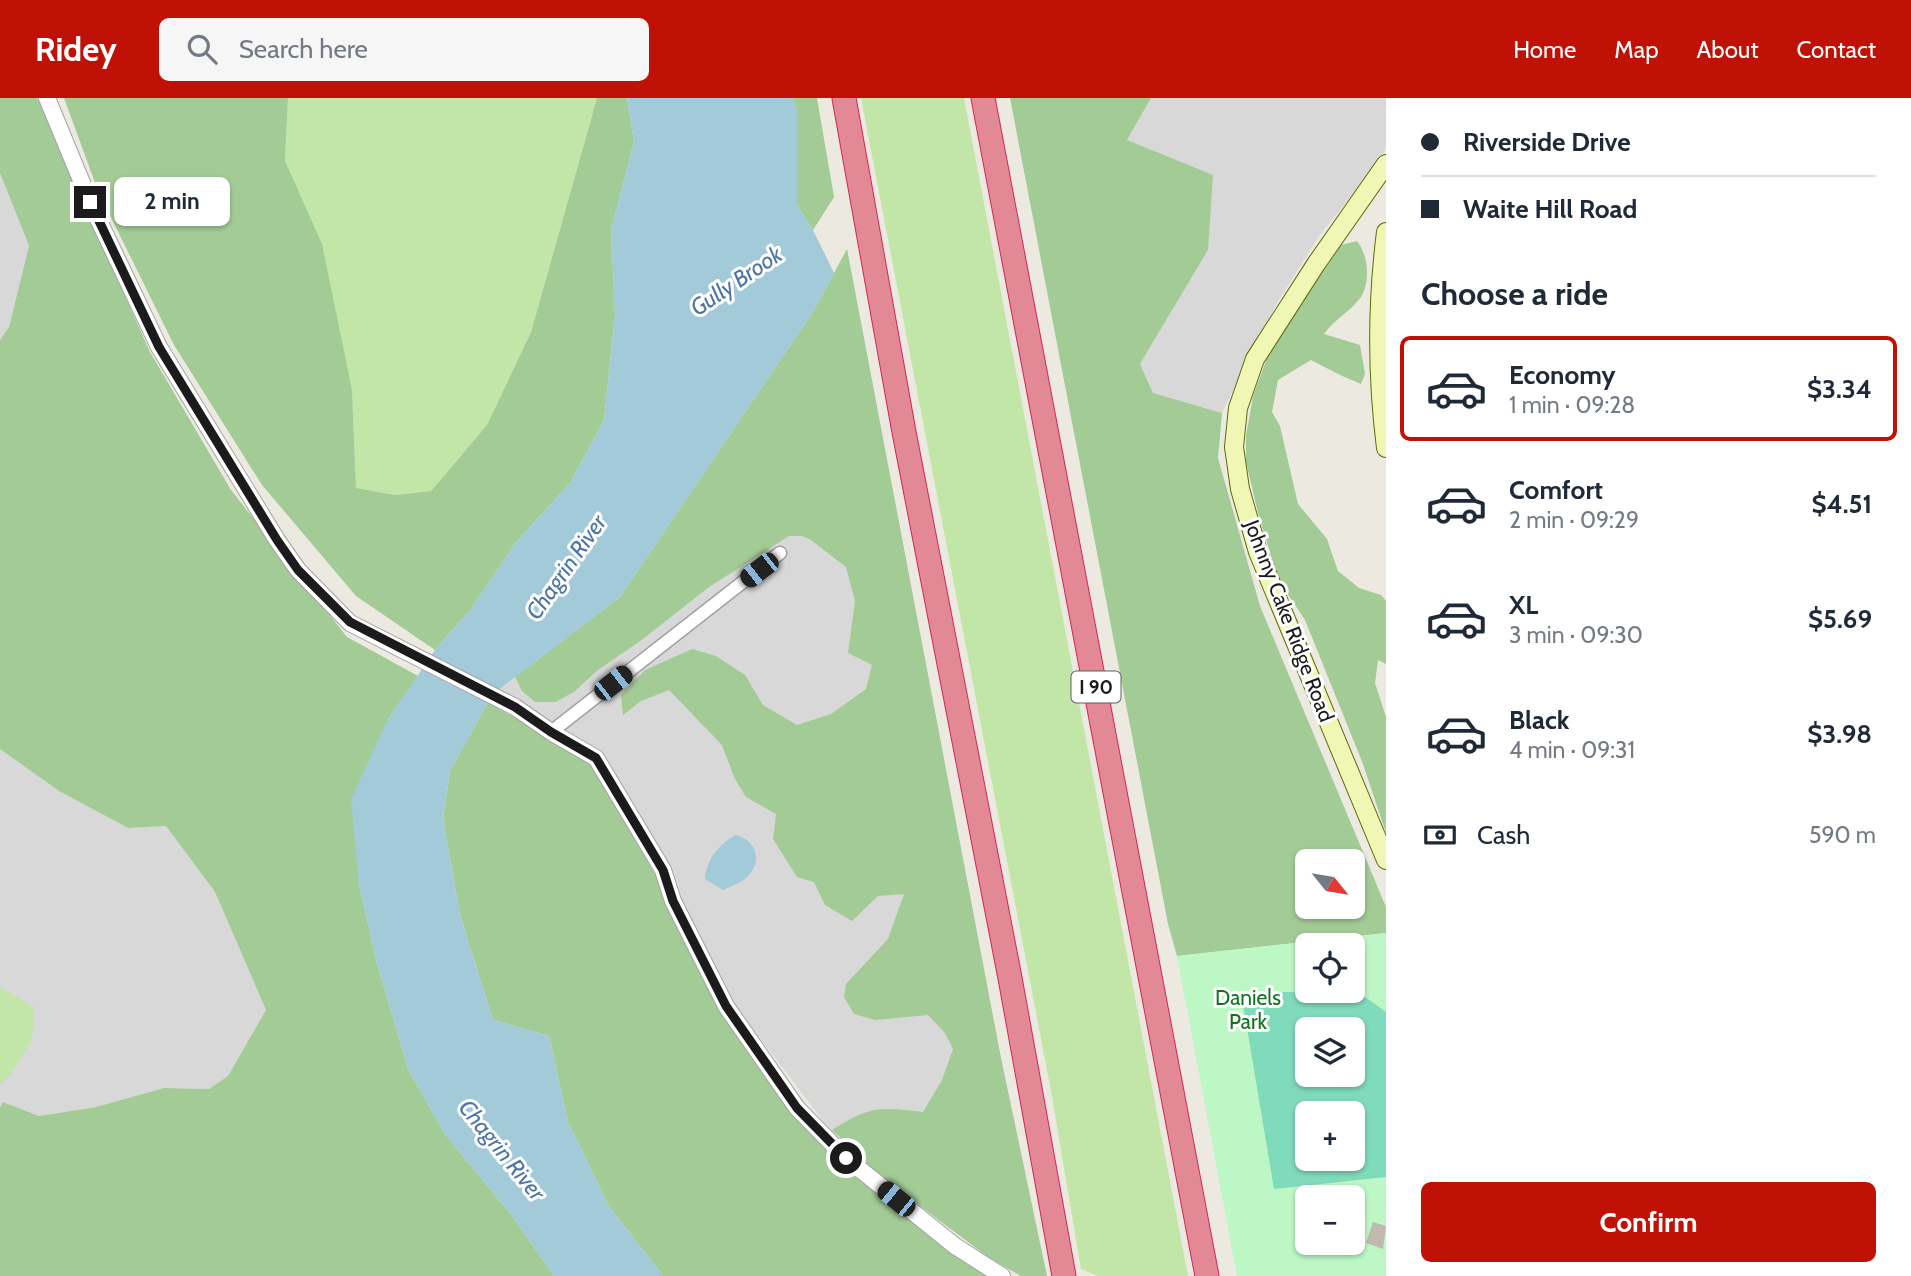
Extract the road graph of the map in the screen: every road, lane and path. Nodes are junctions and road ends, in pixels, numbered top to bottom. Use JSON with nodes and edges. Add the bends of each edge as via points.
{"nodes":[{"id":1,"x":47,"y":98,"type":"edge"},
{"id":2,"x":844,"y":98,"type":"edge"},
{"id":3,"x":983,"y":98,"type":"edge"},
{"id":4,"x":1386,"y":164,"type":"edge"},
{"id":5,"x":1386,"y":232,"type":"edge"},
{"id":6,"x":1383,"y":401,"type":"edge"},
{"id":7,"x":1386,"y":448,"type":"edge"},
{"id":8,"x":779,"y":553,"type":"dead end"},
{"id":9,"x":551,"y":732,"type":"junction"},
{"id":10,"x":1386,"y":860,"type":"edge"},
{"id":11,"x":1063,"y":1270,"type":"edge"},
{"id":12,"x":1002,"y":1276,"type":"edge"},
{"id":13,"x":1207,"y":1276,"type":"edge"}],
"edges":[{"from":1,"to":9,"type":"street","via":[[159,347],[298,570],[350,622],[515,707]]},
{"from":2,"to":11,"type":"highway"},
{"from":3,"to":13,"type":"highway","number":"I 90"},
{"from":4,"to":10,"type":"main road","name":"Johnny Cake Ridge Road","via":[[1255,359],[1238,408],[1234,447],[1240,489],[1258,552]]},
{"from":5,"to":6,"type":"main road","via":[[1380,278]]},
{"from":6,"to":7,"type":"main road"},
{"from":8,"to":9,"type":"street"},
{"from":9,"to":12,"type":"street","via":[[596,758],[663,870],[673,901],[726,1006],[797,1108],[846,1158],[955,1246]]}]}
